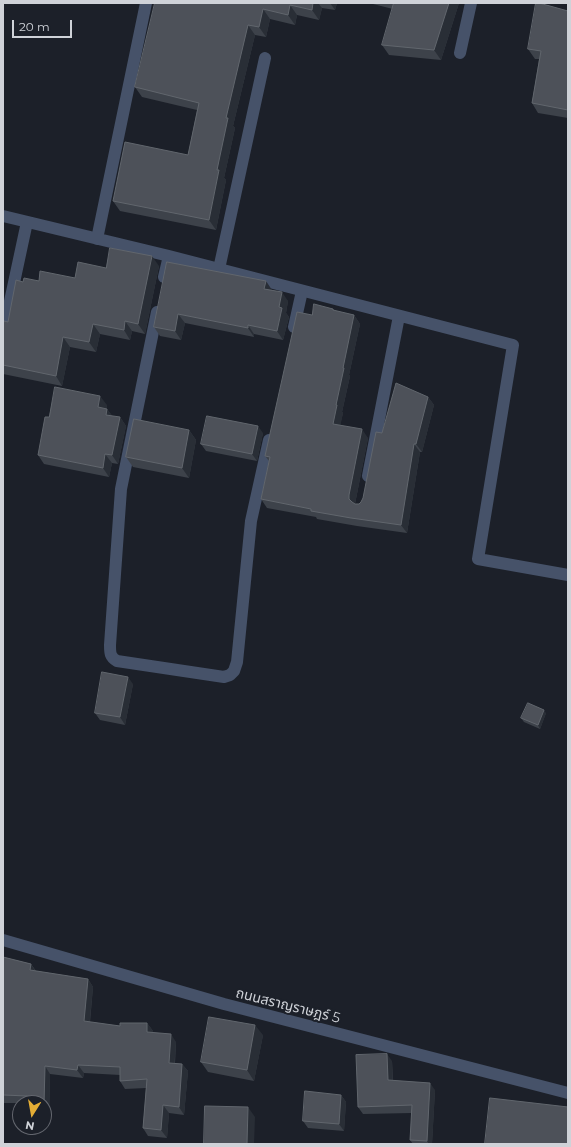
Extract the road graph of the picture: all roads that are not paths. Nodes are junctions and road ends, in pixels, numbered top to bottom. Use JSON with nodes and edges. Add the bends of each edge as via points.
{"nodes":[{"id":1,"x":146,"y":3,"type":"edge"},
{"id":2,"x":471,"y":3,"type":"edge"},
{"id":3,"x":460,"y":53,"type":"dead end"},
{"id":4,"x":264,"y":58,"type":"dead end"},
{"id":5,"x":3,"y":216,"type":"edge"},
{"id":6,"x":27,"y":222,"type":"junction"},
{"id":7,"x":97,"y":239,"type":"junction"},
{"id":8,"x":168,"y":256,"type":"junction"},
{"id":9,"x":219,"y":269,"type":"junction"},
{"id":10,"x":162,"y":287,"type":"edge"},
{"id":11,"x":302,"y":291,"type":"junction"},
{"id":12,"x":159,"y":303,"type":"edge"},
{"id":13,"x":399,"y":316,"type":"junction"},
{"id":14,"x":3,"y":334,"type":"edge"},
{"id":15,"x":292,"y":337,"type":"edge"},
{"id":16,"x":272,"y":429,"type":"edge"},
{"id":17,"x":365,"y":490,"type":"edge"},
{"id":18,"x":568,"y":575,"type":"edge"},
{"id":19,"x":3,"y":940,"type":"edge"},
{"id":20,"x":568,"y":1093,"type":"edge"}],
"edges":[{"from":1,"to":7,"type":"street"},
{"from":2,"to":3,"type":"street"},
{"from":4,"to":9,"type":"street"},
{"from":5,"to":6,"type":"street"},
{"from":6,"to":7,"type":"street"},
{"from":6,"to":14,"type":"street"},
{"from":7,"to":8,"type":"street"},
{"from":8,"to":9,"type":"street"},
{"from":8,"to":10,"type":"street"},
{"from":9,"to":11,"type":"street"},
{"from":11,"to":13,"type":"street"},
{"from":11,"to":15,"type":"street"},
{"from":12,"to":16,"type":"street","via":[[121,489],[110,645],[111,655],[117,662],[224,677],[234,671],[251,522]]},
{"from":13,"to":17,"type":"street"},
{"from":13,"to":18,"type":"street","via":[[513,345],[478,559]]},
{"from":19,"to":20,"type":"street","name":"ถนนสราญราษฎร์ 5","via":[[224,1004]]}]}
